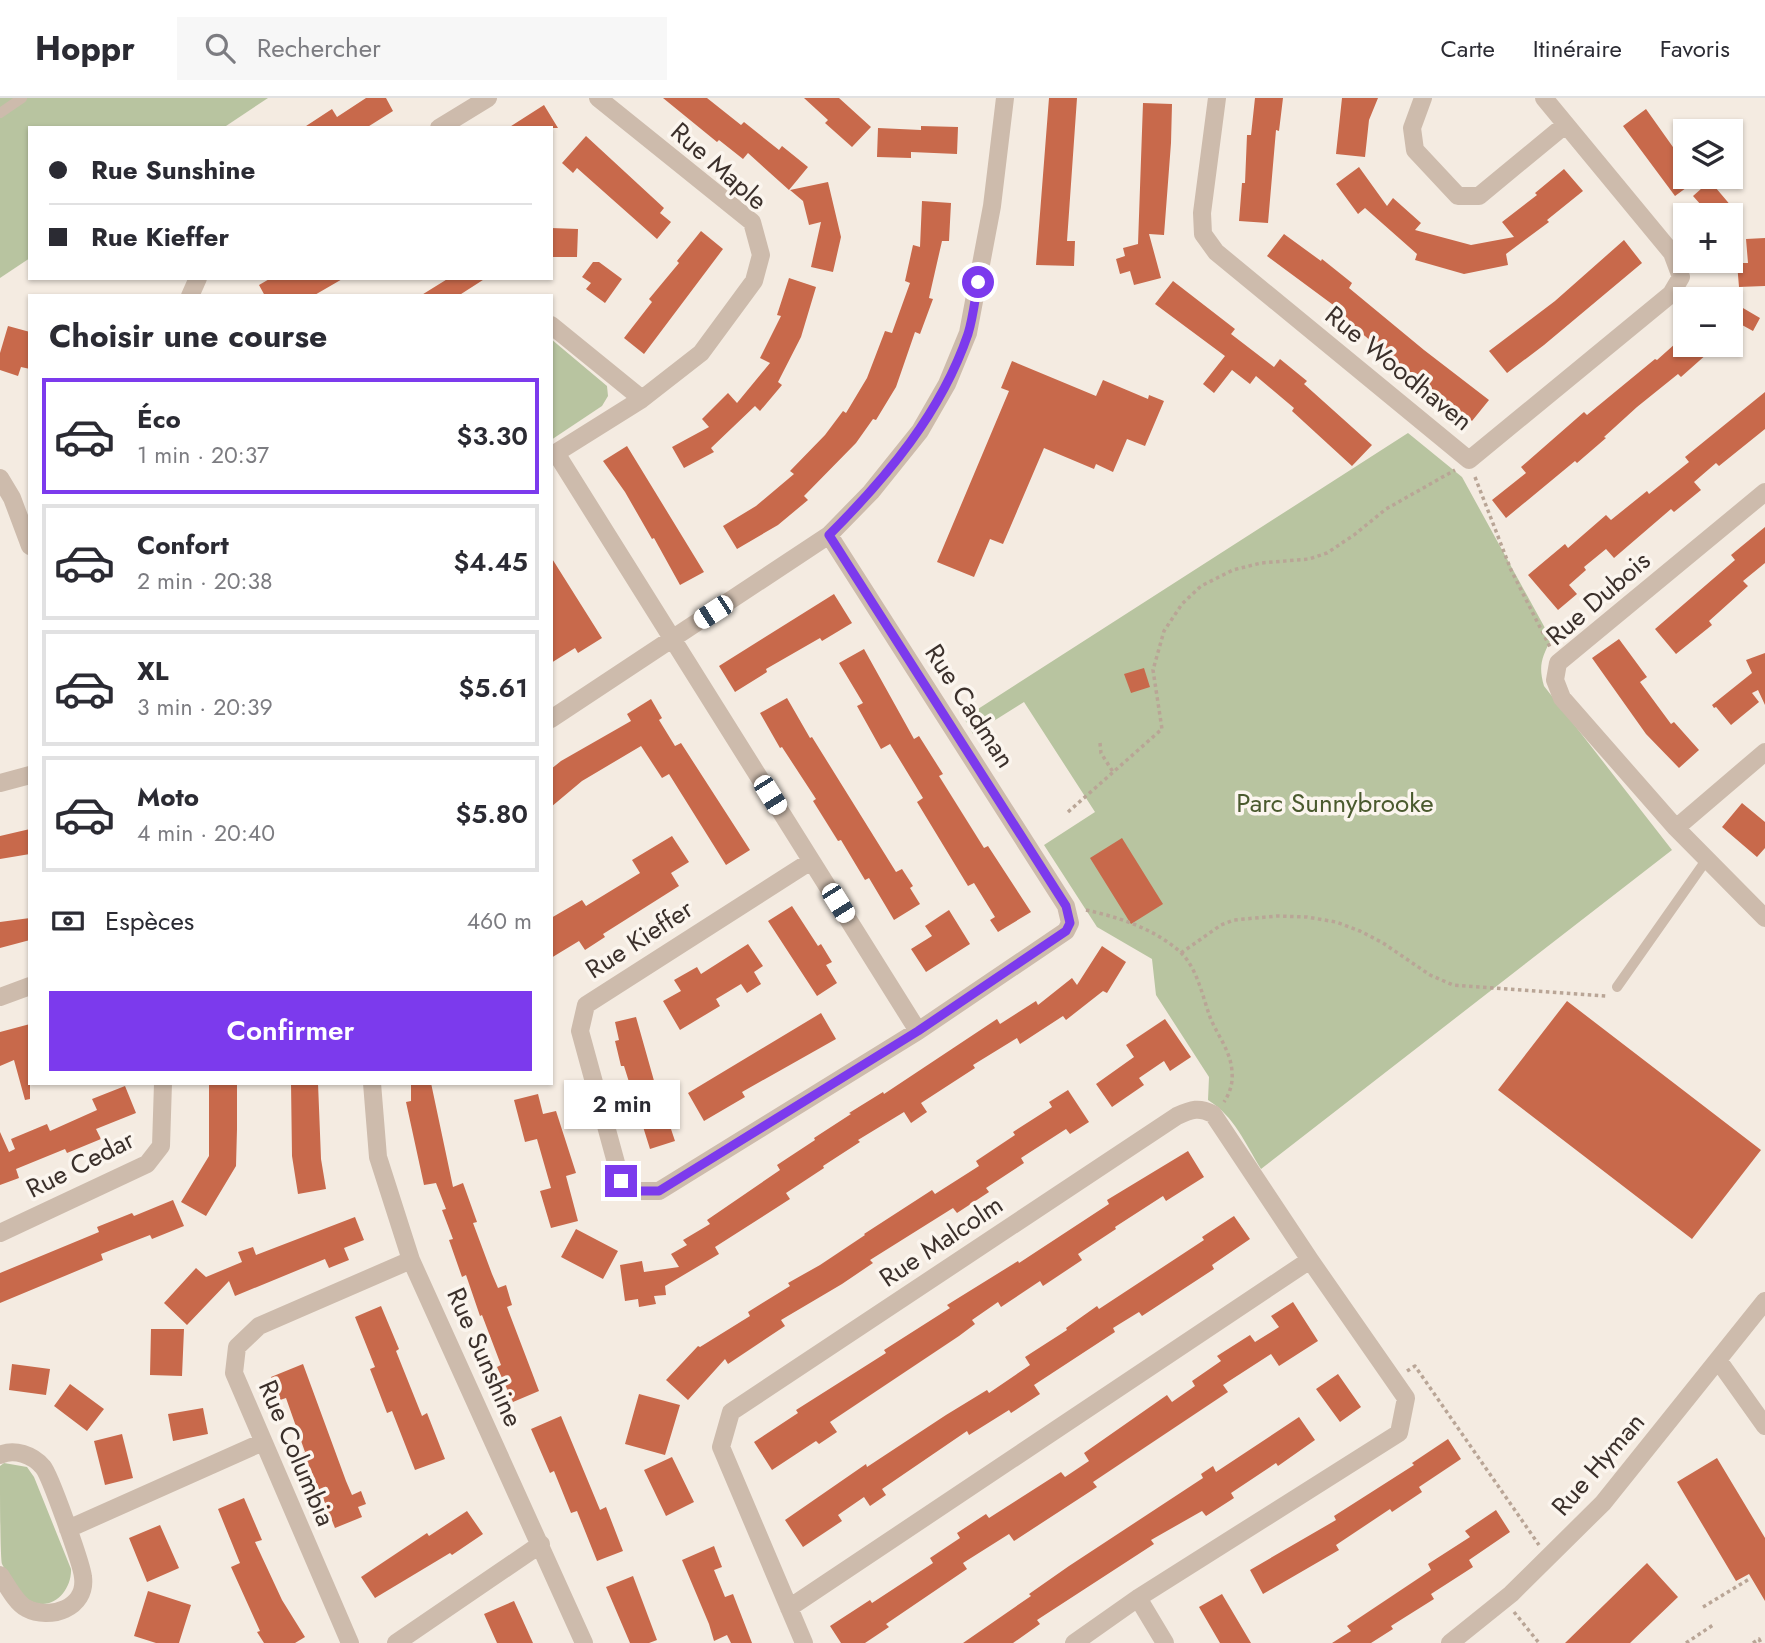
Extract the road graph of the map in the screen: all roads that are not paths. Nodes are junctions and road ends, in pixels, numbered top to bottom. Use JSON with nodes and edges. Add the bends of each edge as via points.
{"nodes":[{"id":1,"x":22,"y":98,"type":"edge"},
{"id":2,"x":488,"y":98,"type":"edge"},
{"id":3,"x":598,"y":98,"type":"edge"},
{"id":4,"x":1005,"y":98,"type":"edge"},
{"id":5,"x":1217,"y":98,"type":"edge"},
{"id":6,"x":1423,"y":98,"type":"edge"},
{"id":7,"x":1544,"y":98,"type":"edge"},
{"id":8,"x":0,"y":113,"type":"edge"},
{"id":9,"x":1565,"y":125,"type":"junction"},
{"id":10,"x":442,"y":126,"type":"edge"},
{"id":11,"x":553,"y":327,"type":"edge"},
{"id":12,"x":642,"y":399,"type":"junction"},
{"id":13,"x":554,"y":455,"type":"edge"},
{"id":14,"x":0,"y":478,"type":"edge"},
{"id":15,"x":1765,"y":492,"type":"edge"},
{"id":16,"x":829,"y":535,"type":"junction"},
{"id":17,"x":28,"y":542,"type":"edge"},
{"id":18,"x":672,"y":639,"type":"junction"},
{"id":19,"x":553,"y":718,"type":"edge"},
{"id":20,"x":1765,"y":752,"type":"edge"},
{"id":21,"x":28,"y":776,"type":"edge"},
{"id":22,"x":0,"y":783,"type":"edge"},
{"id":23,"x":1675,"y":828,"type":"junction"},
{"id":24,"x":1707,"y":859,"type":"junction"},
{"id":25,"x":811,"y":861,"type":"junction"},
{"id":26,"x":1066,"y":906,"type":"joint"},
{"id":27,"x":1765,"y":918,"type":"edge"},
{"id":28,"x":28,"y":987,"type":"edge"},
{"id":29,"x":1617,"y":987,"type":"dead end"},
{"id":30,"x":0,"y":997,"type":"edge"},
{"id":31,"x":918,"y":1031,"type":"junction"},
{"id":32,"x":163,"y":1085,"type":"edge"},
{"id":33,"x":372,"y":1085,"type":"edge"},
{"id":34,"x":0,"y":1233,"type":"edge"},
{"id":35,"x":411,"y":1260,"type":"junction"},
{"id":36,"x":1310,"y":1260,"type":"junction"},
{"id":37,"x":1765,"y":1301,"type":"edge"},
{"id":38,"x":1718,"y":1360,"type":"junction"},
{"id":39,"x":1765,"y":1426,"type":"edge"},
{"id":40,"x":263,"y":1443,"type":"junction"},
{"id":41,"x":0,"y":1455,"type":"edge"},
{"id":42,"x":68,"y":1528,"type":"junction"},
{"id":43,"x":541,"y":1544,"type":"junction"},
{"id":44,"x":0,"y":1575,"type":"edge"},
{"id":45,"x":1138,"y":1598,"type":"junction"},
{"id":46,"x":789,"y":1608,"type":"junction"},
{"id":47,"x":350,"y":1643,"type":"edge"},
{"id":48,"x":396,"y":1643,"type":"edge"},
{"id":49,"x":584,"y":1643,"type":"edge"},
{"id":50,"x":804,"y":1643,"type":"edge"},
{"id":51,"x":1074,"y":1643,"type":"edge"},
{"id":52,"x":1165,"y":1643,"type":"edge"},
{"id":53,"x":1450,"y":1643,"type":"edge"}],
"edges":[{"from":1,"to":8,"type":"lane"},
{"from":2,"to":10,"type":"street"},
{"from":3,"to":12,"type":"street","name":"Rue Maple","via":[[752,222],[761,255],[754,281],[701,353]]},
{"from":4,"to":16,"type":"street","via":[[992,206],[968,333],[947,384],[920,431]]},
{"from":5,"to":9,"type":"street","name":"Rue Woodhaven","via":[[1203,234],[1216,252],[1469,460],[1671,294],[1681,277],[1672,253]]},
{"from":6,"to":9,"type":"street","via":[[1412,128],[1415,150],[1458,196],[1479,196]]},
{"from":7,"to":9,"type":"street","name":"Rue Woodhaven"},
{"from":11,"to":12,"type":"street"},
{"from":12,"to":13,"type":"street","name":"Rue Maple"},
{"from":13,"to":18,"type":"street","name":"Rue Maple"},
{"from":14,"to":17,"type":"street"},
{"from":15,"to":23,"type":"street","name":"Rue Dubois","via":[[1558,663],[1555,680],[1562,698]]},
{"from":16,"to":18,"type":"street"},
{"from":16,"to":26,"type":"street","name":"Rue Cadman"},
{"from":18,"to":19,"type":"street"},
{"from":18,"to":25,"type":"street"},
{"from":20,"to":23,"type":"street"},
{"from":21,"to":22,"type":"street"},
{"from":23,"to":24,"type":"street","name":"Rue Dubois"},
{"from":24,"to":27,"type":"street","name":"Rue Dubois"},
{"from":24,"to":29,"type":"lane"},
{"from":25,"to":31,"type":"street"},
{"from":25,"to":31,"type":"street","name":"Rue Kieffer","via":[[586,1004],[580,1031],[621,1181],[638,1191],[659,1191]]},
{"from":26,"to":31,"type":"street","name":"Rue Kieffer","via":[[1070,923],[1066,931]]},
{"from":28,"to":30,"type":"street"},
{"from":32,"to":34,"type":"street","name":"Rue Cedar","via":[[161,1146],[147,1164]]},
{"from":33,"to":35,"type":"street","name":"Rue Sunshine","via":[[378,1157]]},
{"from":35,"to":40,"type":"street","name":"Rue Columbia","via":[[259,1326],[237,1347],[234,1373]]},
{"from":35,"to":43,"type":"street","name":"Rue Sunshine"},
{"from":36,"to":45,"type":"street","via":[[1406,1398],[1399,1433]]},
{"from":36,"to":46,"type":"street"},
{"from":36,"to":46,"type":"street","name":"Rue Malcolm","via":[[1213,1114],[1192,1109],[731,1412],[722,1447]]},
{"from":37,"to":38,"type":"street","name":"Rue Hyman"},
{"from":38,"to":39,"type":"street"},
{"from":38,"to":53,"type":"street","name":"Rue Hyman","via":[[1604,1503]]},
{"from":40,"to":42,"type":"street"},
{"from":40,"to":47,"type":"street","name":"Rue Columbia"},
{"from":41,"to":42,"type":"street","via":[[26,1454],[44,1468]]},
{"from":42,"to":44,"type":"street","via":[[84,1579],[77,1601],[59,1613],[41,1614],[23,1607]]},
{"from":43,"to":48,"type":"street"},
{"from":43,"to":49,"type":"street","name":"Rue Sunshine"},
{"from":45,"to":51,"type":"street"},
{"from":45,"to":52,"type":"street"},
{"from":46,"to":50,"type":"street","name":"Rue Malcolm"}]}
